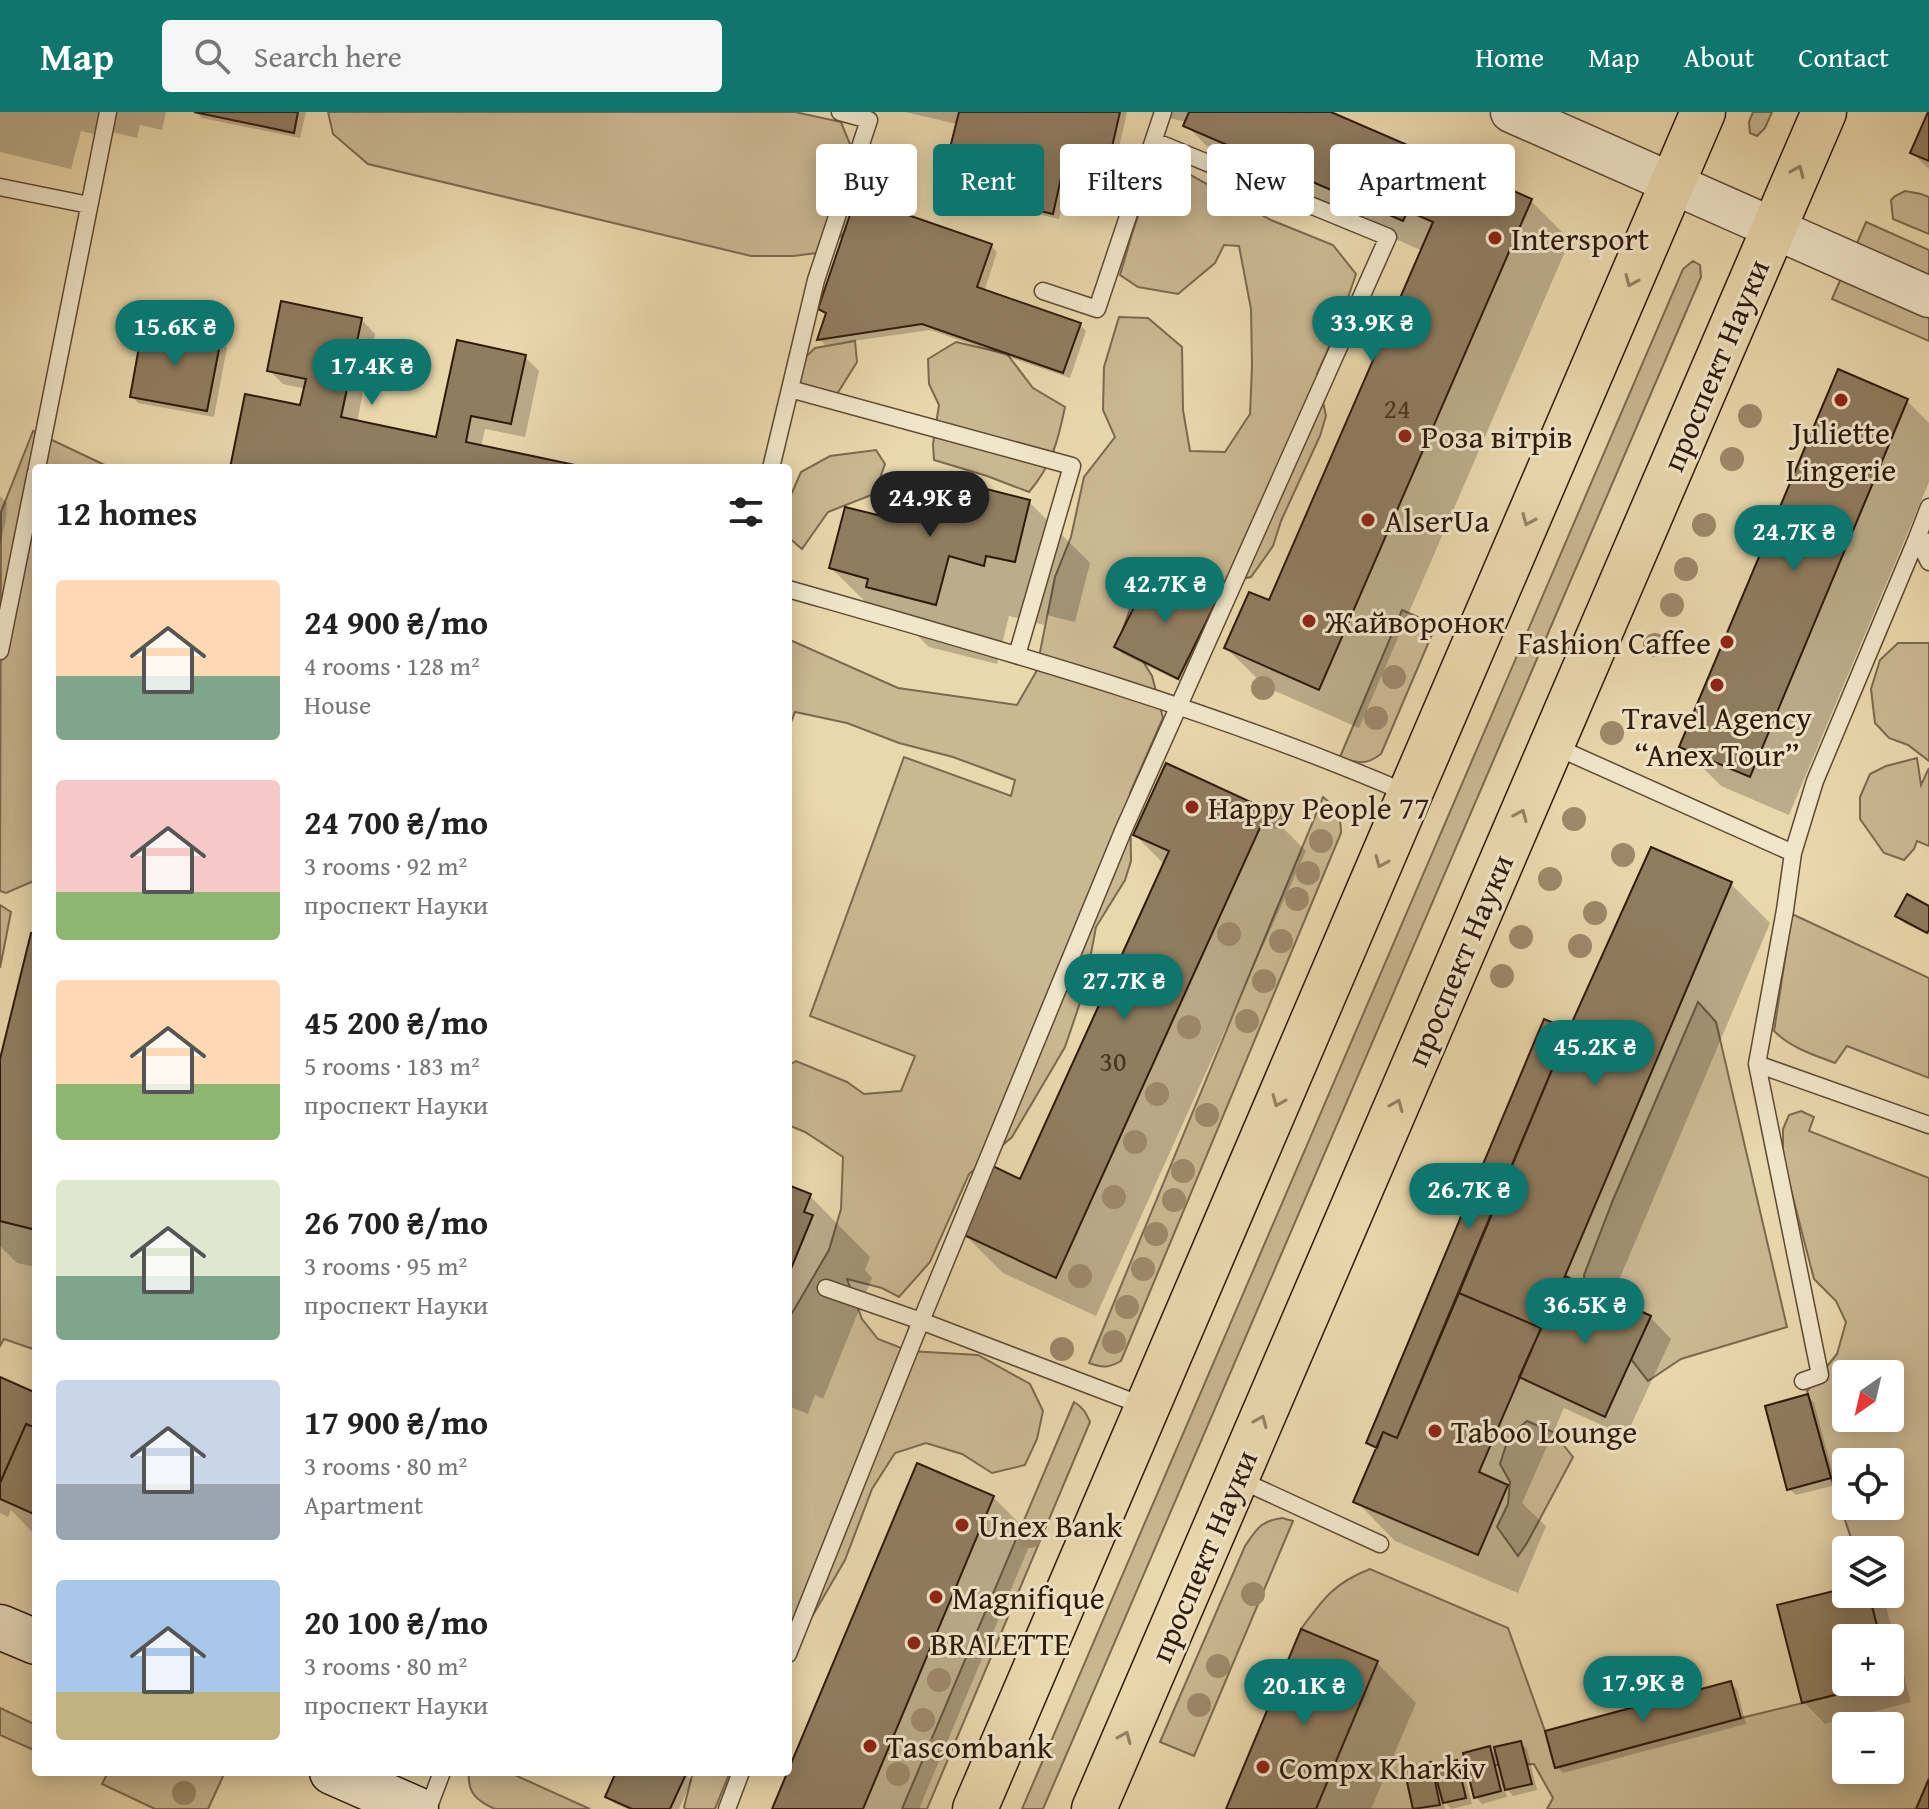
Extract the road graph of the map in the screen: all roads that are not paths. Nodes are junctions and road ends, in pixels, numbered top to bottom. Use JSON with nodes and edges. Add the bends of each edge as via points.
{"nodes":[{"id":1,"x":108,"y":112,"type":"edge"},
{"id":2,"x":840,"y":112,"type":"edge"},
{"id":3,"x":1163,"y":112,"type":"edge"},
{"id":4,"x":1511,"y":112,"type":"edge"},
{"id":5,"x":1703,"y":112,"type":"edge"},
{"id":6,"x":1824,"y":112,"type":"edge"},
{"id":7,"x":1154,"y":141,"type":"junction"},
{"id":8,"x":1673,"y":184,"type":"junction"},
{"id":9,"x":0,"y":187,"type":"edge"},
{"id":10,"x":89,"y":205,"type":"junction"},
{"id":11,"x":1773,"y":229,"type":"junction"},
{"id":12,"x":1043,"y":291,"type":"dead end"},
{"id":13,"x":1929,"y":297,"type":"edge"},
{"id":14,"x":790,"y":389,"type":"junction"},
{"id":15,"x":37,"y":464,"type":"edge"},
{"id":16,"x":772,"y":464,"type":"edge"},
{"id":17,"x":32,"y":490,"type":"edge"},
{"id":18,"x":1929,"y":507,"type":"edge"},
{"id":19,"x":1923,"y":540,"type":"edge"},
{"id":20,"x":1929,"y":562,"type":"edge"},
{"id":21,"x":792,"y":590,"type":"edge"},
{"id":22,"x":0,"y":651,"type":"edge"},
{"id":23,"x":1017,"y":655,"type":"junction"},
{"id":24,"x":1180,"y":706,"type":"junction"},
{"id":25,"x":1551,"y":745,"type":"junction"},
{"id":26,"x":1411,"y":795,"type":"junction"},
{"id":27,"x":1793,"y":853,"type":"junction"},
{"id":28,"x":1757,"y":1064,"type":"junction"},
{"id":29,"x":1929,"y":1125,"type":"edge"},
{"id":30,"x":826,"y":1288,"type":"dead end"},
{"id":31,"x":921,"y":1321,"type":"junction"},
{"id":32,"x":1803,"y":1381,"type":"dead end"},
{"id":33,"x":1145,"y":1407,"type":"junction"},
{"id":34,"x":1237,"y":1478,"type":"junction"},
{"id":35,"x":1380,"y":1544,"type":"dead end"},
{"id":36,"x":0,"y":1627,"type":"edge"},
{"id":37,"x":32,"y":1640,"type":"edge"},
{"id":38,"x":792,"y":1644,"type":"edge"},
{"id":39,"x":341,"y":1776,"type":"edge"},
{"id":40,"x":440,"y":1776,"type":"edge"},
{"id":41,"x":739,"y":1776,"type":"edge"},
{"id":42,"x":416,"y":1809,"type":"edge"},
{"id":43,"x":428,"y":1809,"type":"edge"},
{"id":44,"x":727,"y":1809,"type":"edge"},
{"id":45,"x":975,"y":1809,"type":"edge"},
{"id":46,"x":1094,"y":1809,"type":"edge"}],
"edges":[{"from":1,"to":10,"type":"lane"},
{"from":2,"to":14,"type":"lane","via":[[869,120],[816,280]]},
{"from":3,"to":7,"type":"lane"},
{"from":4,"to":8,"type":"street"},
{"from":5,"to":8,"type":"main road"},
{"from":11,"to":6,"type":"main road","name":"проспект Науки","one_way":true},
{"from":7,"to":12,"type":"lane","via":[[1097,309]]},
{"from":7,"to":24,"type":"lane","via":[[1388,237]]},
{"from":8,"to":11,"type":"street"},
{"from":8,"to":26,"type":"main road","one_way":true},
{"from":9,"to":10,"type":"lane"},
{"from":10,"to":15,"type":"lane"},
{"from":11,"to":13,"type":"street"},
{"from":11,"to":25,"type":"main road","name":"проспект Науки"},
{"from":14,"to":16,"type":"lane"},
{"from":14,"to":23,"type":"lane","via":[[1072,466]]},
{"from":17,"to":22,"type":"lane"},
{"from":18,"to":19,"type":"lane"},
{"from":19,"to":20,"type":"lane"},
{"from":19,"to":27,"type":"lane","via":[[1815,781]]},
{"from":21,"to":23,"type":"lane"},
{"from":23,"to":24,"type":"lane"},
{"from":24,"to":26,"type":"lane"},
{"from":24,"to":31,"type":"lane"},
{"from":25,"to":27,"type":"lane"},
{"from":34,"to":25,"type":"main road","name":"проспект Науки","one_way":true},
{"from":26,"to":33,"type":"main road","one_way":true},
{"from":27,"to":28,"type":"lane"},
{"from":28,"to":29,"type":"lane"},
{"from":28,"to":32,"type":"lane","via":[[1820,1375]]},
{"from":30,"to":31,"type":"lane"},
{"from":31,"to":33,"type":"lane"},
{"from":31,"to":38,"type":"lane"},
{"from":33,"to":45,"type":"main road"},
{"from":34,"to":35,"type":"lane"},
{"from":46,"to":34,"type":"main road","name":"проспект Науки","one_way":true},
{"from":36,"to":37,"type":"main road"},
{"from":39,"to":42,"type":"main road"},
{"from":40,"to":43,"type":"lane"},
{"from":41,"to":44,"type":"lane"}]}
